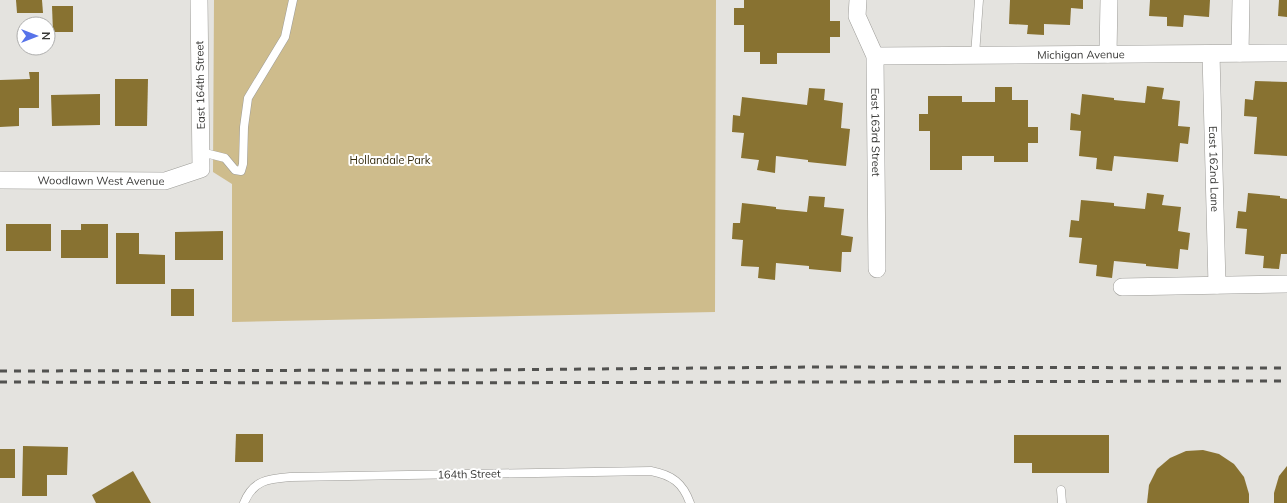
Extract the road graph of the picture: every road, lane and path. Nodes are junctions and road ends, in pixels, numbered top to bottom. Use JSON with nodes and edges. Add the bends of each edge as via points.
{"nodes":[{"id":1,"x":199,"y":0,"type":"edge"},
{"id":2,"x":293,"y":0,"type":"edge"},
{"id":3,"x":858,"y":0,"type":"edge"},
{"id":4,"x":979,"y":0,"type":"edge"},
{"id":5,"x":1109,"y":0,"type":"edge"},
{"id":6,"x":1241,"y":0,"type":"edge"},
{"id":7,"x":1240,"y":53,"type":"junction"},
{"id":8,"x":1287,"y":53,"type":"edge"},
{"id":9,"x":1108,"y":54,"type":"junction"},
{"id":10,"x":1211,"y":54,"type":"junction"},
{"id":11,"x":975,"y":55,"type":"junction"},
{"id":12,"x":875,"y":56,"type":"junction"},
{"id":13,"x":201,"y":152,"type":"junction"},
{"id":14,"x":201,"y":169,"type":"joint"},
{"id":15,"x":0,"y":180,"type":"edge"},
{"id":16,"x":877,"y":269,"type":"dead end"},
{"id":17,"x":1287,"y":284,"type":"edge"},
{"id":18,"x":1217,"y":285,"type":"junction"},
{"id":19,"x":1122,"y":287,"type":"dead end"},
{"id":20,"x":1061,"y":490,"type":"dead end"},
{"id":21,"x":244,"y":503,"type":"edge"},
{"id":22,"x":690,"y":503,"type":"edge"},
{"id":23,"x":1062,"y":503,"type":"edge"}],
"edges":[{"from":1,"to":13,"type":"street","name":"East 164th Street"},
{"from":2,"to":13,"type":"lane","via":[[285,37],[248,98],[241,172],[235,170],[225,158]]},
{"from":3,"to":12,"type":"street","name":"East 163rd Street","via":[[857,16]]},
{"from":4,"to":11,"type":"lane"},
{"from":5,"to":9,"type":"street"},
{"from":6,"to":7,"type":"street"},
{"from":7,"to":8,"type":"street","name":"Michigan Avenue"},
{"from":7,"to":10,"type":"street","name":"Michigan Avenue"},
{"from":9,"to":10,"type":"street","name":"Michigan Avenue"},
{"from":9,"to":11,"type":"street","name":"Michigan Avenue"},
{"from":10,"to":18,"type":"street","name":"East 162nd Lane"},
{"from":11,"to":12,"type":"street","name":"Michigan Avenue"},
{"from":12,"to":16,"type":"street","name":"East 163rd Street"},
{"from":13,"to":14,"type":"street","name":"East 164th Street"},
{"from":14,"to":15,"type":"street","name":"Woodlawn West Avenue","via":[[165,181]]},
{"from":17,"to":18,"type":"street"},
{"from":18,"to":19,"type":"street"},
{"from":20,"to":23,"type":"lane"},
{"from":21,"to":22,"type":"lane","name":"164th Street","via":[[255,485],[270,478],[651,471],[666,474],[676,480]]}]}
